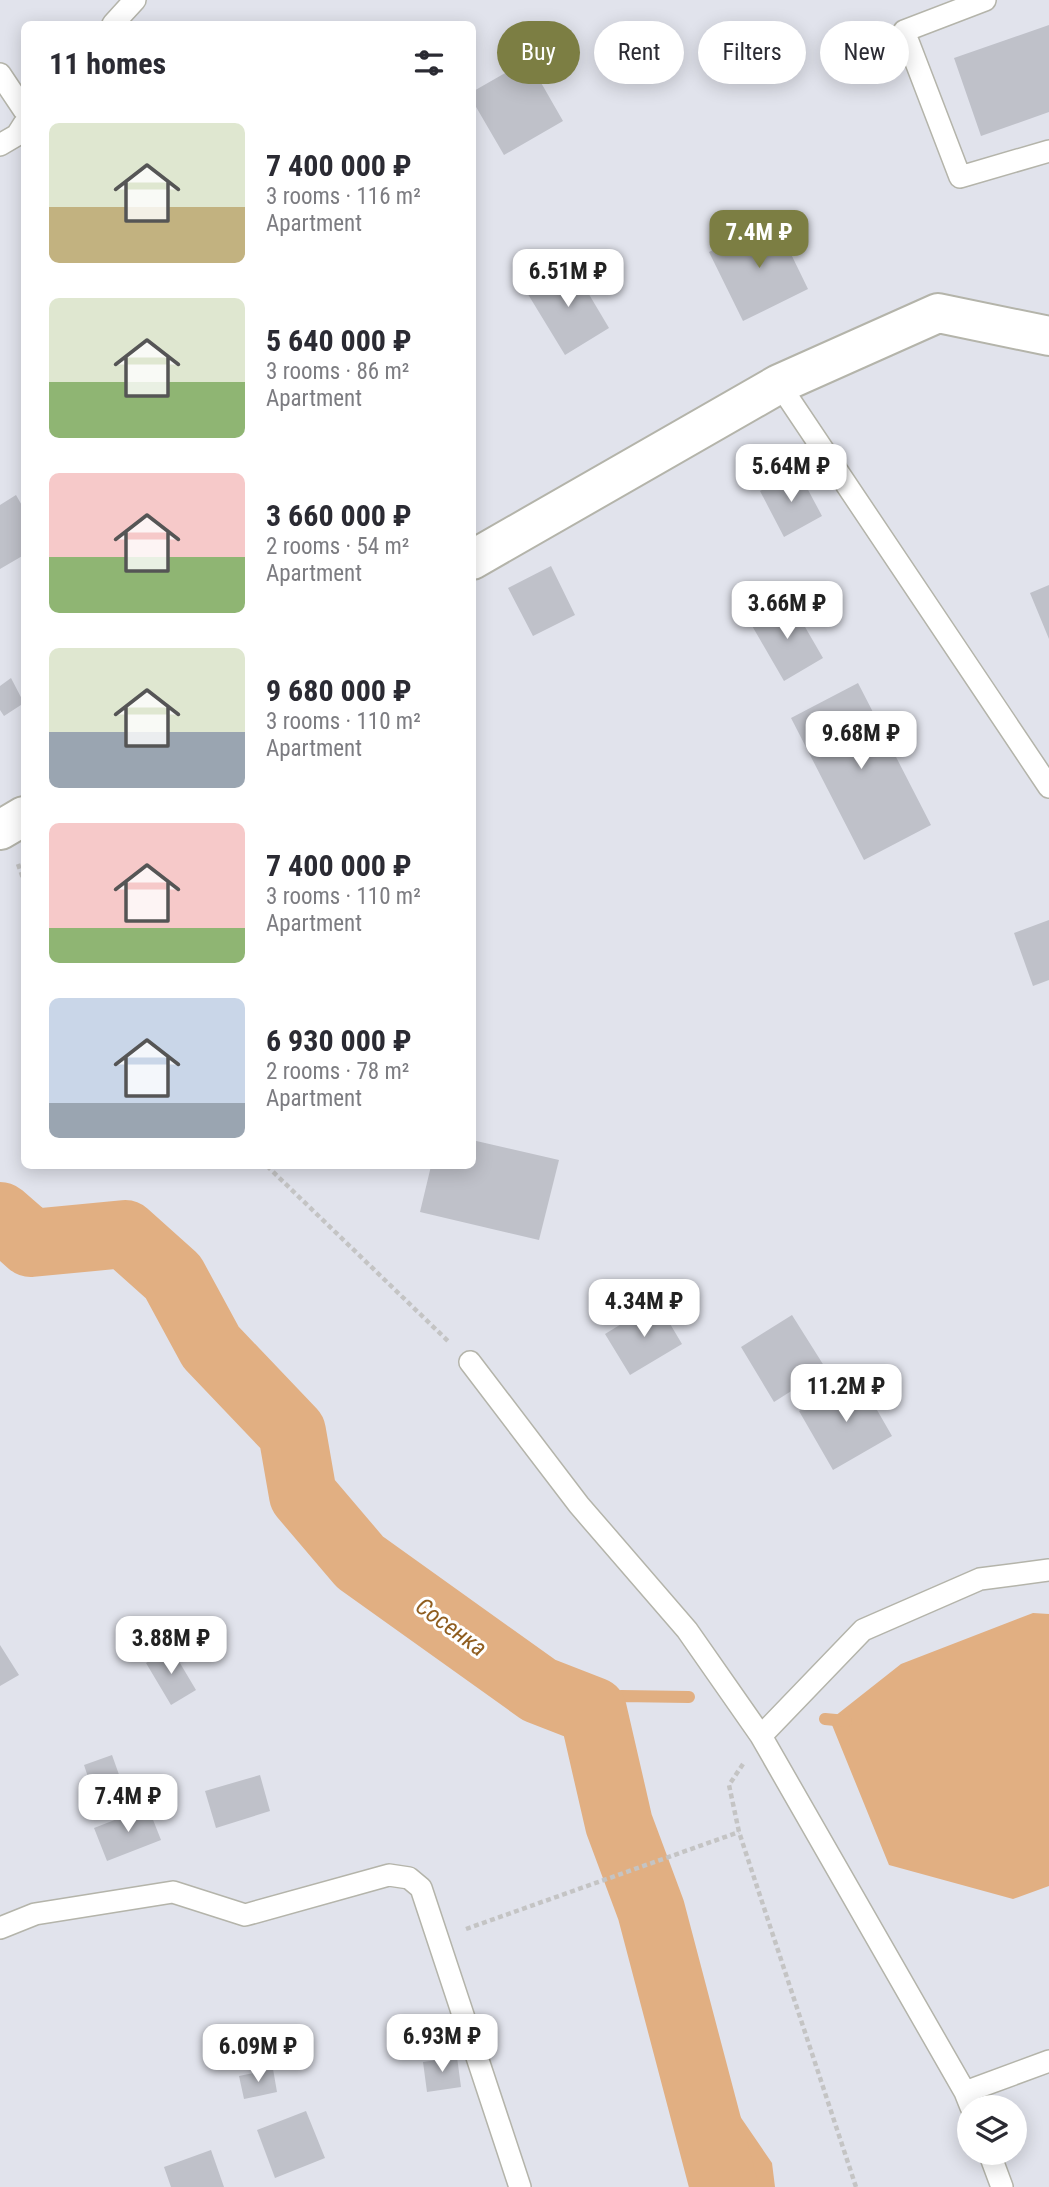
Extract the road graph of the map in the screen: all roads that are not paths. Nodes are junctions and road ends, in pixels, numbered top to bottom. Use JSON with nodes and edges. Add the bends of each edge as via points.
{"nodes":[{"id":1,"x":135,"y":0,"type":"edge"},
{"id":2,"x":985,"y":0,"type":"edge"},
{"id":3,"x":116,"y":21,"type":"edge"},
{"id":4,"x":0,"y":74,"type":"edge"},
{"id":5,"x":21,"y":106,"type":"edge"},
{"id":6,"x":21,"y":129,"type":"edge"},
{"id":7,"x":0,"y":145,"type":"edge"},
{"id":8,"x":1049,"y":151,"type":"edge"},
{"id":9,"x":1049,"y":335,"type":"edge"},
{"id":10,"x":779,"y":384,"type":"junction"},
{"id":11,"x":476,"y":558,"type":"edge"},
{"id":12,"x":1049,"y":787,"type":"edge"},
{"id":13,"x":21,"y":818,"type":"edge"},
{"id":14,"x":0,"y":830,"type":"edge"},
{"id":15,"x":470,"y":1362,"type":"road end"},
{"id":16,"x":1049,"y":1570,"type":"edge"},
{"id":17,"x":761,"y":1736,"type":"junction"},
{"id":18,"x":0,"y":1928,"type":"edge"},
{"id":19,"x":1049,"y":2061,"type":"edge"},
{"id":20,"x":965,"y":2095,"type":"edge"},
{"id":21,"x":978,"y":2095,"type":"edge"},
{"id":22,"x":994,"y":2165,"type":"edge"},
{"id":23,"x":520,"y":2187,"type":"edge"},
{"id":24,"x":1002,"y":2187,"type":"edge"}],
"edges":[{"from":1,"to":3,"type":"lane"},
{"from":2,"to":8,"type":"lane","via":[[904,31],[960,177]]},
{"from":4,"to":5,"type":"lane"},
{"from":6,"to":7,"type":"lane"},
{"from":9,"to":10,"type":"street","via":[[938,313]]},
{"from":10,"to":11,"type":"street"},
{"from":10,"to":12,"type":"lane"},
{"from":13,"to":14,"type":"street"},
{"from":15,"to":17,"type":"lane","via":[[579,1505],[687,1630]]},
{"from":16,"to":17,"type":"lane","via":[[980,1579],[863,1630]]},
{"from":17,"to":20,"type":"lane"},
{"from":18,"to":23,"type":"lane","via":[[36,1914],[173,1892],[245,1915],[389,1875],[409,1878],[421,1888]]},
{"from":19,"to":21,"type":"lane"},
{"from":22,"to":24,"type":"lane"}]}
